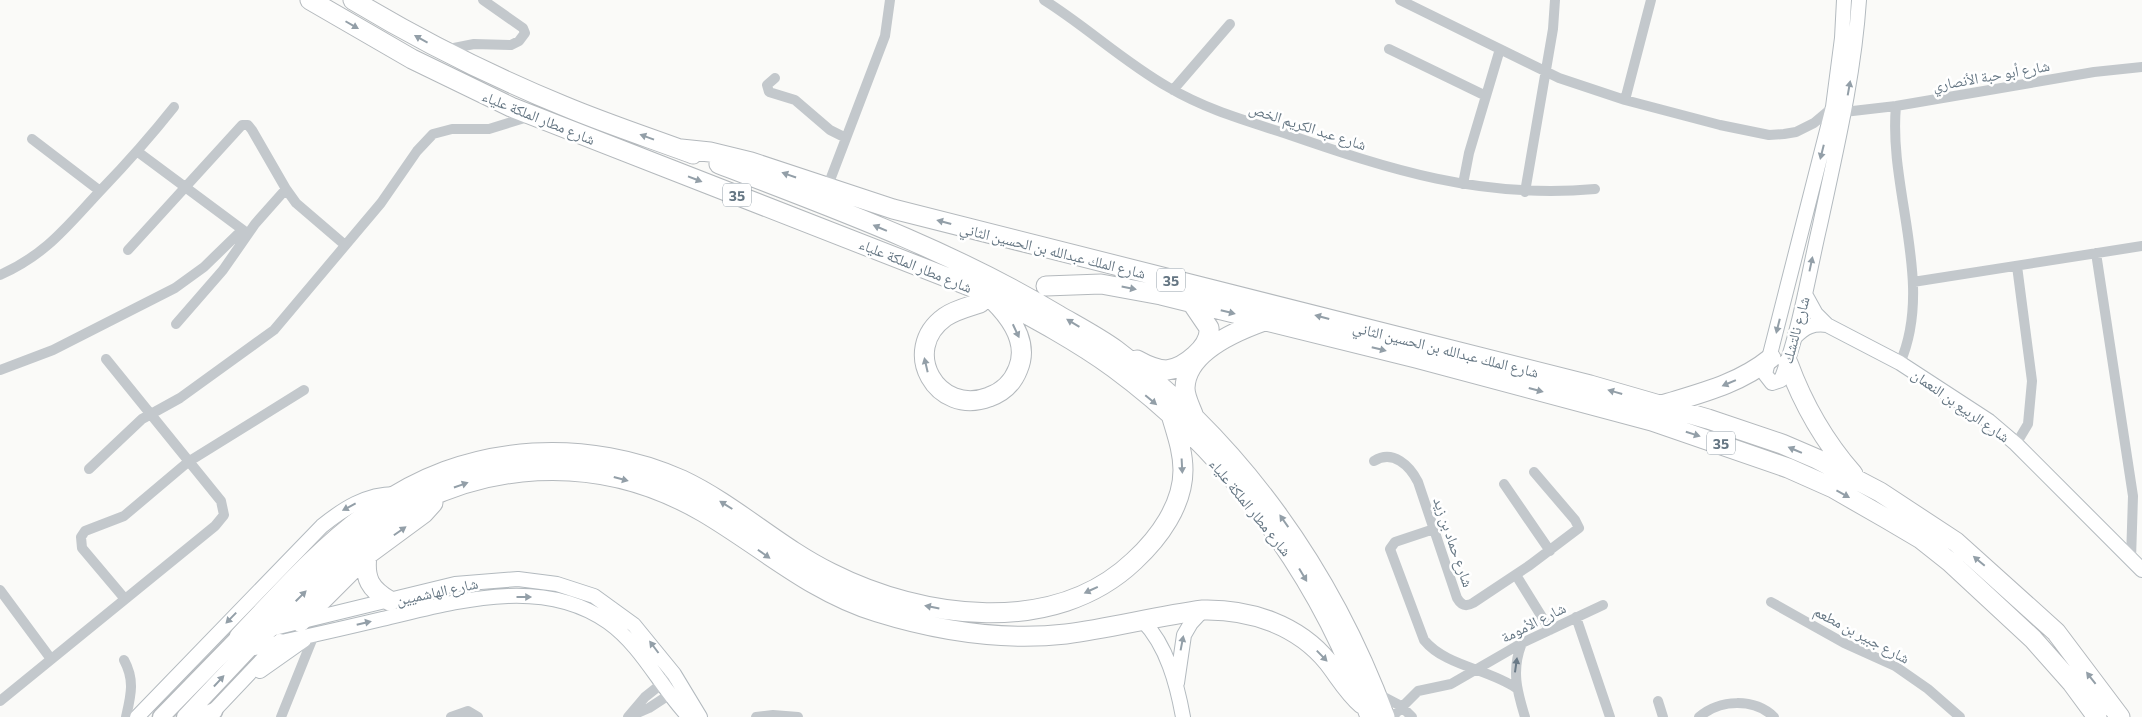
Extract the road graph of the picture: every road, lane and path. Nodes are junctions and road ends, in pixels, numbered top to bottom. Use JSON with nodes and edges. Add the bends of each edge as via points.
{"nodes":[{"id":1,"x":310,"y":0,"type":"edge"},
{"id":2,"x":353,"y":0,"type":"edge"},
{"id":3,"x":483,"y":0,"type":"edge"},
{"id":4,"x":890,"y":0,"type":"edge"},
{"id":5,"x":1044,"y":0,"type":"edge"},
{"id":6,"x":1402,"y":0,"type":"edge"},
{"id":7,"x":1556,"y":0,"type":"edge"},
{"id":8,"x":1651,"y":0,"type":"edge"},
{"id":9,"x":1844,"y":0,"type":"edge"},
{"id":10,"x":1859,"y":0,"type":"edge"},
{"id":11,"x":1230,"y":24,"type":"dead end"},
{"id":12,"x":1389,"y":49,"type":"dead end"},
{"id":13,"x":1500,"y":49,"type":"junction"},
{"id":14,"x":467,"y":53,"type":"junction"},
{"id":15,"x":2142,"y":68,"type":"edge"},
{"id":16,"x":1546,"y":73,"type":"junction"},
{"id":17,"x":775,"y":78,"type":"dead end"},
{"id":18,"x":1173,"y":90,"type":"junction"},
{"id":19,"x":1486,"y":96,"type":"junction"},
{"id":20,"x":1625,"y":100,"type":"junction"},
{"id":21,"x":1896,"y":106,"type":"junction"},
{"id":22,"x":174,"y":107,"type":"dead end"},
{"id":23,"x":1839,"y":109,"type":"junction"},
{"id":24,"x":509,"y":114,"type":"junction"},
{"id":25,"x":846,"y":138,"type":"junction"},
{"id":26,"x":32,"y":139,"type":"dead end"},
{"id":27,"x":681,"y":150,"type":"junction"},
{"id":28,"x":138,"y":152,"type":"junction"},
{"id":29,"x":1463,"y":184,"type":"junction"},
{"id":30,"x":185,"y":188,"type":"junction"},
{"id":31,"x":827,"y":188,"type":"junction"},
{"id":32,"x":286,"y":189,"type":"junction"},
{"id":33,"x":1595,"y":189,"type":"dead end"},
{"id":34,"x":100,"y":191,"type":"junction"},
{"id":35,"x":1525,"y":192,"type":"junction"},
{"id":36,"x":245,"y":232,"type":"junction"},
{"id":37,"x":345,"y":245,"type":"junction"},
{"id":38,"x":2142,"y":246,"type":"edge"},
{"id":39,"x":128,"y":250,"type":"dead end"},
{"id":40,"x":2096,"y":253,"type":"junction"},
{"id":41,"x":2018,"y":266,"type":"junction"},
{"id":42,"x":0,"y":275,"type":"edge"},
{"id":43,"x":1913,"y":282,"type":"junction"},
{"id":44,"x":1046,"y":286,"type":"dead end"},
{"id":45,"x":1805,"y":294,"type":"junction"},
{"id":46,"x":983,"y":298,"type":"junction"},
{"id":47,"x":1192,"y":303,"type":"junction"},
{"id":48,"x":1264,"y":321,"type":"junction"},
{"id":49,"x":176,"y":324,"type":"dead end"},
{"id":50,"x":1827,"y":325,"type":"junction"},
{"id":51,"x":1795,"y":337,"type":"junction"},
{"id":52,"x":1114,"y":349,"type":"junction"},
{"id":53,"x":106,"y":359,"type":"dead end"},
{"id":54,"x":1779,"y":360,"type":"junction"},
{"id":55,"x":1900,"y":363,"type":"junction"},
{"id":56,"x":0,"y":370,"type":"edge"},
{"id":57,"x":304,"y":390,"type":"dead end"},
{"id":58,"x":1662,"y":405,"type":"junction"},
{"id":59,"x":151,"y":414,"type":"junction"},
{"id":60,"x":1172,"y":418,"type":"junction"},
{"id":61,"x":1196,"y":418,"type":"junction"},
{"id":62,"x":2016,"y":444,"type":"junction"},
{"id":63,"x":1374,"y":461,"type":"dead end"},
{"id":64,"x":188,"y":462,"type":"junction"},
{"id":65,"x":88,"y":469,"type":"dead end"},
{"id":66,"x":1534,"y":472,"type":"dead end"},
{"id":67,"x":673,"y":476,"type":"junction"},
{"id":68,"x":1859,"y":481,"type":"junction"},
{"id":69,"x":1504,"y":484,"type":"dead end"},
{"id":70,"x":660,"y":491,"type":"junction"},
{"id":71,"x":395,"y":494,"type":"junction"},
{"id":72,"x":439,"y":494,"type":"junction"},
{"id":73,"x":1434,"y":529,"type":"junction"},
{"id":74,"x":1550,"y":551,"type":"junction"},
{"id":75,"x":367,"y":555,"type":"junction"},
{"id":76,"x":2131,"y":559,"type":"junction"},
{"id":77,"x":2142,"y":570,"type":"edge"},
{"id":78,"x":1516,"y":576,"type":"junction"},
{"id":79,"x":0,"y":590,"type":"edge"},
{"id":80,"x":125,"y":599,"type":"junction"},
{"id":81,"x":390,"y":601,"type":"junction"},
{"id":82,"x":1771,"y":602,"type":"dead end"},
{"id":83,"x":1603,"y":604,"type":"dead end"},
{"id":84,"x":1204,"y":610,"type":"junction"},
{"id":85,"x":1576,"y":618,"type":"junction"},
{"id":86,"x":1143,"y":621,"type":"junction"},
{"id":87,"x":1550,"y":630,"type":"junction"},
{"id":88,"x":308,"y":631,"type":"junction"},
{"id":89,"x":272,"y":636,"type":"junction"},
{"id":90,"x":244,"y":643,"type":"junction"},
{"id":91,"x":1522,"y":644,"type":"junction"},
{"id":92,"x":51,"y":659,"type":"junction"},
{"id":93,"x":124,"y":660,"type":"dead end"},
{"id":94,"x":1476,"y":668,"type":"junction"},
{"id":95,"x":674,"y":674,"type":"junction"},
{"id":96,"x":661,"y":683,"type":"junction"},
{"id":97,"x":1177,"y":683,"type":"junction"},
{"id":98,"x":239,"y":686,"type":"junction"},
{"id":99,"x":682,"y":686,"type":"junction"},
{"id":100,"x":1516,"y":688,"type":"junction"},
{"id":101,"x":670,"y":695,"type":"junction"},
{"id":102,"x":0,"y":701,"type":"edge"},
{"id":103,"x":1658,"y":701,"type":"dead end"},
{"id":104,"x":1371,"y":706,"type":"edge"},
{"id":105,"x":1401,"y":706,"type":"junction"},
{"id":106,"x":207,"y":715,"type":"edge"},
{"id":107,"x":161,"y":716,"type":"edge"},
{"id":108,"x":126,"y":717,"type":"edge"},
{"id":109,"x":137,"y":717,"type":"edge"},
{"id":110,"x":185,"y":717,"type":"edge"},
{"id":111,"x":281,"y":717,"type":"edge"},
{"id":112,"x":451,"y":717,"type":"edge"},
{"id":113,"x":478,"y":717,"type":"edge"},
{"id":114,"x":628,"y":717,"type":"edge"},
{"id":115,"x":689,"y":717,"type":"edge"},
{"id":116,"x":700,"y":717,"type":"edge"},
{"id":117,"x":756,"y":717,"type":"edge"},
{"id":118,"x":798,"y":717,"type":"edge"},
{"id":119,"x":1183,"y":717,"type":"edge"},
{"id":120,"x":1385,"y":717,"type":"edge"},
{"id":121,"x":1392,"y":717,"type":"edge"},
{"id":122,"x":1412,"y":717,"type":"edge"},
{"id":123,"x":1525,"y":717,"type":"edge"},
{"id":124,"x":1610,"y":717,"type":"edge"},
{"id":125,"x":1663,"y":717,"type":"edge"},
{"id":126,"x":1699,"y":717,"type":"edge"},
{"id":127,"x":1774,"y":717,"type":"edge"},
{"id":128,"x":1960,"y":717,"type":"edge"},
{"id":129,"x":2097,"y":717,"type":"edge"},
{"id":130,"x":2120,"y":717,"type":"edge"}],
"edges":[{"from":1,"to":24,"type":"highway","name":"شارع مطار الملكة علياء","number":"35","one_way":true},
{"from":14,"to":2,"type":"highway","name":"شارع مطار الملكة علياء","number":"35","one_way":true,"via":[[442,50]]},
{"from":3,"to":14,"type":"street","via":[[522,26],[524,35],[510,45]]},
{"from":4,"to":25,"type":"street","via":[[885,36]]},
{"from":5,"to":18,"type":"street","name":"شارع عبد الكريم الخص"},
{"from":6,"to":13,"type":"street"},
{"from":7,"to":16,"type":"street"},
{"from":8,"to":20,"type":"street"},
{"from":9,"to":23,"type":"street","name":"شارع نالتشك"},
{"from":23,"to":10,"type":"street","name":"شارع نالتشك","one_way":true,"via":[[1856,43]]},
{"from":11,"to":18,"type":"street"},
{"from":12,"to":19,"type":"street"},
{"from":13,"to":16,"type":"street"},
{"from":13,"to":19,"type":"street"},
{"from":27,"to":14,"type":"highway","name":"شارع مطار الملكة علياء","number":"35","one_way":true,"via":[[564,106]]},
{"from":15,"to":21,"type":"street","name":"شارع أبو حبة الأنصاري","via":[[2094,72]]},
{"from":16,"to":20,"type":"street"},
{"from":16,"to":35,"type":"street"},
{"from":17,"to":25,"type":"street","via":[[767,85],[769,92],[796,100],[830,130]]},
{"from":18,"to":29,"type":"street","name":"شارع عبد الكريم الخص","via":[[1235,118],[1364,161]]},
{"from":19,"to":29,"type":"street"},
{"from":20,"to":23,"type":"street","via":[[1769,135],[1796,132]]},
{"from":21,"to":23,"type":"street","name":"شارع أبو حبة الأنصاري"},
{"from":21,"to":43,"type":"street","via":[[1895,142]]},
{"from":22,"to":28,"type":"street"},
{"from":45,"to":23,"type":"street","name":"شارع نالتشك","one_way":true},
{"from":23,"to":54,"type":"street","name":"شارع نالتشك","one_way":true},
{"from":24,"to":37,"type":"street","via":[[489,129],[452,129],[433,134]]},
{"from":24,"to":46,"type":"highway","name":"شارع مطار الملكة علياء","number":"35","one_way":true,"via":[[532,116]]},
{"from":25,"to":31,"type":"street"},
{"from":26,"to":34,"type":"street"},
{"from":31,"to":27,"type":"highway","name":"شارع الملك عبدالله بن الحسين الثاني","number":"35","one_way":true,"via":[[752,162],[710,152]]},
{"from":52,"to":27,"type":"highway","name":"شارع مطار الملكة علياء","number":"35","one_way":true,"via":[[1029,297],[963,264],[880,227]]},
{"from":28,"to":30,"type":"street"},
{"from":28,"to":34,"type":"street"},
{"from":29,"to":35,"type":"street","name":"شارع عبد الكريم الخص"},
{"from":30,"to":32,"type":"street","via":[[234,132],[245,124],[252,130]]},
{"from":30,"to":36,"type":"street"},
{"from":30,"to":39,"type":"street"},
{"from":58,"to":31,"type":"highway","name":"شارع الملك عبدالله بن الحسين الثاني","number":"35","one_way":true,"via":[[893,209]]},
{"from":32,"to":36,"type":"street"},
{"from":32,"to":37,"type":"street","via":[[296,203]]},
{"from":33,"to":35,"type":"street","name":"شارع عبد الكريم الخص"},
{"from":34,"to":42,"type":"street","via":[[53,243]]},
{"from":36,"to":49,"type":"street","via":[[223,270]]},
{"from":36,"to":56,"type":"street","via":[[175,288],[53,350]]},
{"from":37,"to":59,"type":"street","via":[[267,336],[180,398]]},
{"from":38,"to":40,"type":"street"},
{"from":40,"to":41,"type":"street"},
{"from":40,"to":76,"type":"street","via":[[2134,496]]},
{"from":41,"to":43,"type":"street"},
{"from":41,"to":62,"type":"street","via":[[2032,381],[2028,424]]},
{"from":43,"to":55,"type":"street","via":[[1912,322]]},
{"from":44,"to":47,"type":"highway","name":"شارع الملك عبدالله بن الحسين الثاني","number":"35","one_way":true,"via":[[1112,285]]},
{"from":45,"to":50,"type":"street","name":"شارع الربيع بن النعمان","via":[[1816,314]]},
{"from":45,"to":51,"type":"street","name":"شارع نالتشك"},
{"from":46,"to":46,"type":"highway","number":"35","one_way":true,"via":[[1003,310],[1015,328],[1022,350],[1020,363],[1011,382],[994,395],[974,400],[957,399],[939,390],[930,376],[924,360],[926,342],[946,316]]},
{"from":46,"to":60,"type":"highway","name":"شارع مطار الملكة علياء","number":"35","one_way":true,"via":[[1045,324],[1114,368]]},
{"from":47,"to":48,"type":"highway","name":"شارع الملك عبدالله بن الحسين الثاني","number":"35","one_way":true},
{"from":47,"to":52,"type":"highway","via":[[1210,332],[1202,348],[1182,365],[1168,370],[1155,368]]},
{"from":48,"to":61,"type":"highway","via":[[1226,336],[1211,347],[1191,370],[1185,390]]},
{"from":48,"to":129,"type":"highway","name":"شارع الملك عبدالله بن الحسين الثاني","number":"35","one_way":true,"via":[[1652,421],[1763,458],[1833,488],[1921,539],[1950,562],[2033,639]]},
{"from":50,"to":51,"type":"street","via":[[1804,328]]},
{"from":50,"to":55,"type":"street","name":"شارع الربيع بن النعمان"},
{"from":51,"to":54,"type":"street","name":"شارع نالتشك"},
{"from":52,"to":61,"type":"highway","name":"شارع مطار الملكة علياء"},
{"from":53,"to":59,"type":"street"},
{"from":54,"to":58,"type":"highway","one_way":true,"via":[[1727,384]]},
{"from":54,"to":68,"type":"highway","via":[[1811,417]]},
{"from":55,"to":62,"type":"street","name":"شارع الربيع بن النعمان","via":[[1949,393]]},
{"from":57,"to":64,"type":"street"},
{"from":68,"to":58,"type":"highway","name":"شارع الملك عبدالله بن الحسين الثاني","number":"35","one_way":true,"via":[[1782,444]]},
{"from":59,"to":64,"type":"street"},
{"from":59,"to":65,"type":"street"},
{"from":60,"to":67,"type":"highway","one_way":true,"via":[[1181,452],[1182,480],[1171,514],[1149,545],[1119,574],[1091,590],[1061,602],[1005,612],[935,608],[860,586],[810,562],[732,508]]},
{"from":60,"to":104,"type":"highway","name":"شارع مطار الملكة علياء","one_way":true,"via":[[1240,488],[1290,555],[1335,631]]},
{"from":104,"to":61,"type":"highway","name":"شارع مطار الملكة علياء","one_way":true,"via":[[1340,613],[1304,550],[1259,488]]},
{"from":62,"to":76,"type":"street","name":"شارع الربيع بن النعمان"},
{"from":63,"to":73,"type":"street","name":"شارع حماد بن زيد","via":[[1390,457],[1406,465],[1418,482]]},
{"from":64,"to":80,"type":"street","via":[[221,501],[224,514],[215,526]]},
{"from":64,"to":80,"type":"street","via":[[124,516],[89,529],[81,537],[82,548]]},
{"from":66,"to":74,"type":"street","name":"شارع حماد بن زيد","via":[[1580,526],[1576,533]]},
{"from":67,"to":70,"type":"highway"},
{"from":67,"to":71,"type":"highway","via":[[610,458],[536,453],[469,463]]},
{"from":130,"to":68,"type":"highway","name":"شارع الملك عبدالله بن الحسين الثاني","number":"35","one_way":true,"via":[[2056,632],[1988,569],[1914,513]]},
{"from":69,"to":74,"type":"street"},
{"from":72,"to":70,"type":"highway","one_way":true,"via":[[491,476],[559,470],[615,477]]},
{"from":70,"to":86,"type":"highway","one_way":true,"via":[[705,513],[830,594],[874,612],[920,625],[977,634],[1033,636],[1067,634]]},
{"from":71,"to":90,"type":"highway","via":[[334,538]]},
{"from":71,"to":109,"type":"street","one_way":true,"via":[[380,495],[354,504],[322,526]]},
{"from":75,"to":72,"type":"highway","one_way":true,"via":[[424,513]]},
{"from":89,"to":72,"type":"highway","one_way":true,"via":[[358,541],[386,521]]},
{"from":73,"to":78,"type":"street","name":"شارع حماد بن زيد","via":[[1462,604],[1473,603]]},
{"from":73,"to":94,"type":"street","via":[[1394,542],[1390,553],[1424,640],[1444,655]]},
{"from":74,"to":78,"type":"street","name":"شارع حماد بن زيد"},
{"from":75,"to":81,"type":"highway","via":[[365,572],[368,583]]},
{"from":75,"to":88,"type":"highway"},
{"from":76,"to":77,"type":"street","name":"شارع الربيع بن النعمان"},
{"from":78,"to":87,"type":"street"},
{"from":79,"to":92,"type":"street"},
{"from":80,"to":92,"type":"street"},
{"from":81,"to":88,"type":"street","name":"شارع الهاشميين"},
{"from":95,"to":81,"type":"street","name":"شارع الهاشميين","one_way":true,"via":[[625,616],[594,596],[570,587],[542,581],[496,580],[455,584]]},
{"from":82,"to":128,"type":"street","name":"شارع جبير بن مطعم","via":[[1836,639],[1894,666]]},
{"from":83,"to":85,"type":"street","name":"شارع الأمومة"},
{"from":84,"to":86,"type":"highway"},
{"from":97,"to":84,"type":"street","one_way":true,"via":[[1184,635]]},
{"from":84,"to":104,"type":"highway","one_way":true,"via":[[1251,614],[1293,632],[1327,660],[1349,692]]},
{"from":85,"to":87,"type":"street","name":"شارع الأمومة"},
{"from":85,"to":124,"type":"street"},
{"from":86,"to":97,"type":"street","via":[[1157,638]]},
{"from":87,"to":91,"type":"street","name":"شارع الأمومة"},
{"from":88,"to":89,"type":"street","name":"شارع الهاشميين"},
{"from":88,"to":96,"type":"street","name":"شارع الهاشميين","one_way":true,"via":[[461,600],[515,596],[556,599],[583,607],[618,630],[640,652]]},
{"from":88,"to":98,"type":"street"},
{"from":88,"to":111,"type":"street"},
{"from":89,"to":90,"type":"main road"},
{"from":89,"to":98,"type":"street"},
{"from":90,"to":107,"type":"main road","via":[[219,656]]},
{"from":110,"to":90,"type":"main road","one_way":true},
{"from":91,"to":94,"type":"street","name":"شارع الأمومة"},
{"from":100,"to":91,"type":"street","one_way":true,"via":[[1516,665]]},
{"from":92,"to":102,"type":"street"},
{"from":93,"to":108,"type":"street","via":[[132,685]]},
{"from":94,"to":100,"type":"street"},
{"from":94,"to":105,"type":"street","name":"شارع الأمومة","via":[[1451,684],[1422,689]]},
{"from":95,"to":96,"type":"street"},
{"from":95,"to":99,"type":"street","name":"شارع الهاشميين"},
{"from":96,"to":101,"type":"street","name":"شارع الهاشميين"},
{"from":96,"to":114,"type":"street"},
{"from":97,"to":119,"type":"street"},
{"from":98,"to":106,"type":"street"},
{"from":99,"to":101,"type":"street"},
{"from":99,"to":116,"type":"street","name":"شارع الهاشميين"},
{"from":100,"to":123,"type":"street"},
{"from":101,"to":114,"type":"street"},
{"from":101,"to":115,"type":"street","name":"شارع الهاشميين"},
{"from":103,"to":125,"type":"street"},
{"from":104,"to":105,"type":"street"},
{"from":104,"to":120,"type":"highway","name":"شارع مطار الملكة علياء"},
{"from":105,"to":121,"type":"street"},
{"from":105,"to":122,"type":"street"},
{"from":112,"to":113,"type":"street","via":[[468,711]]},
{"from":117,"to":118,"type":"street"},
{"from":126,"to":127,"type":"street","via":[[1719,707],[1748,703],[1765,709]]}]}
